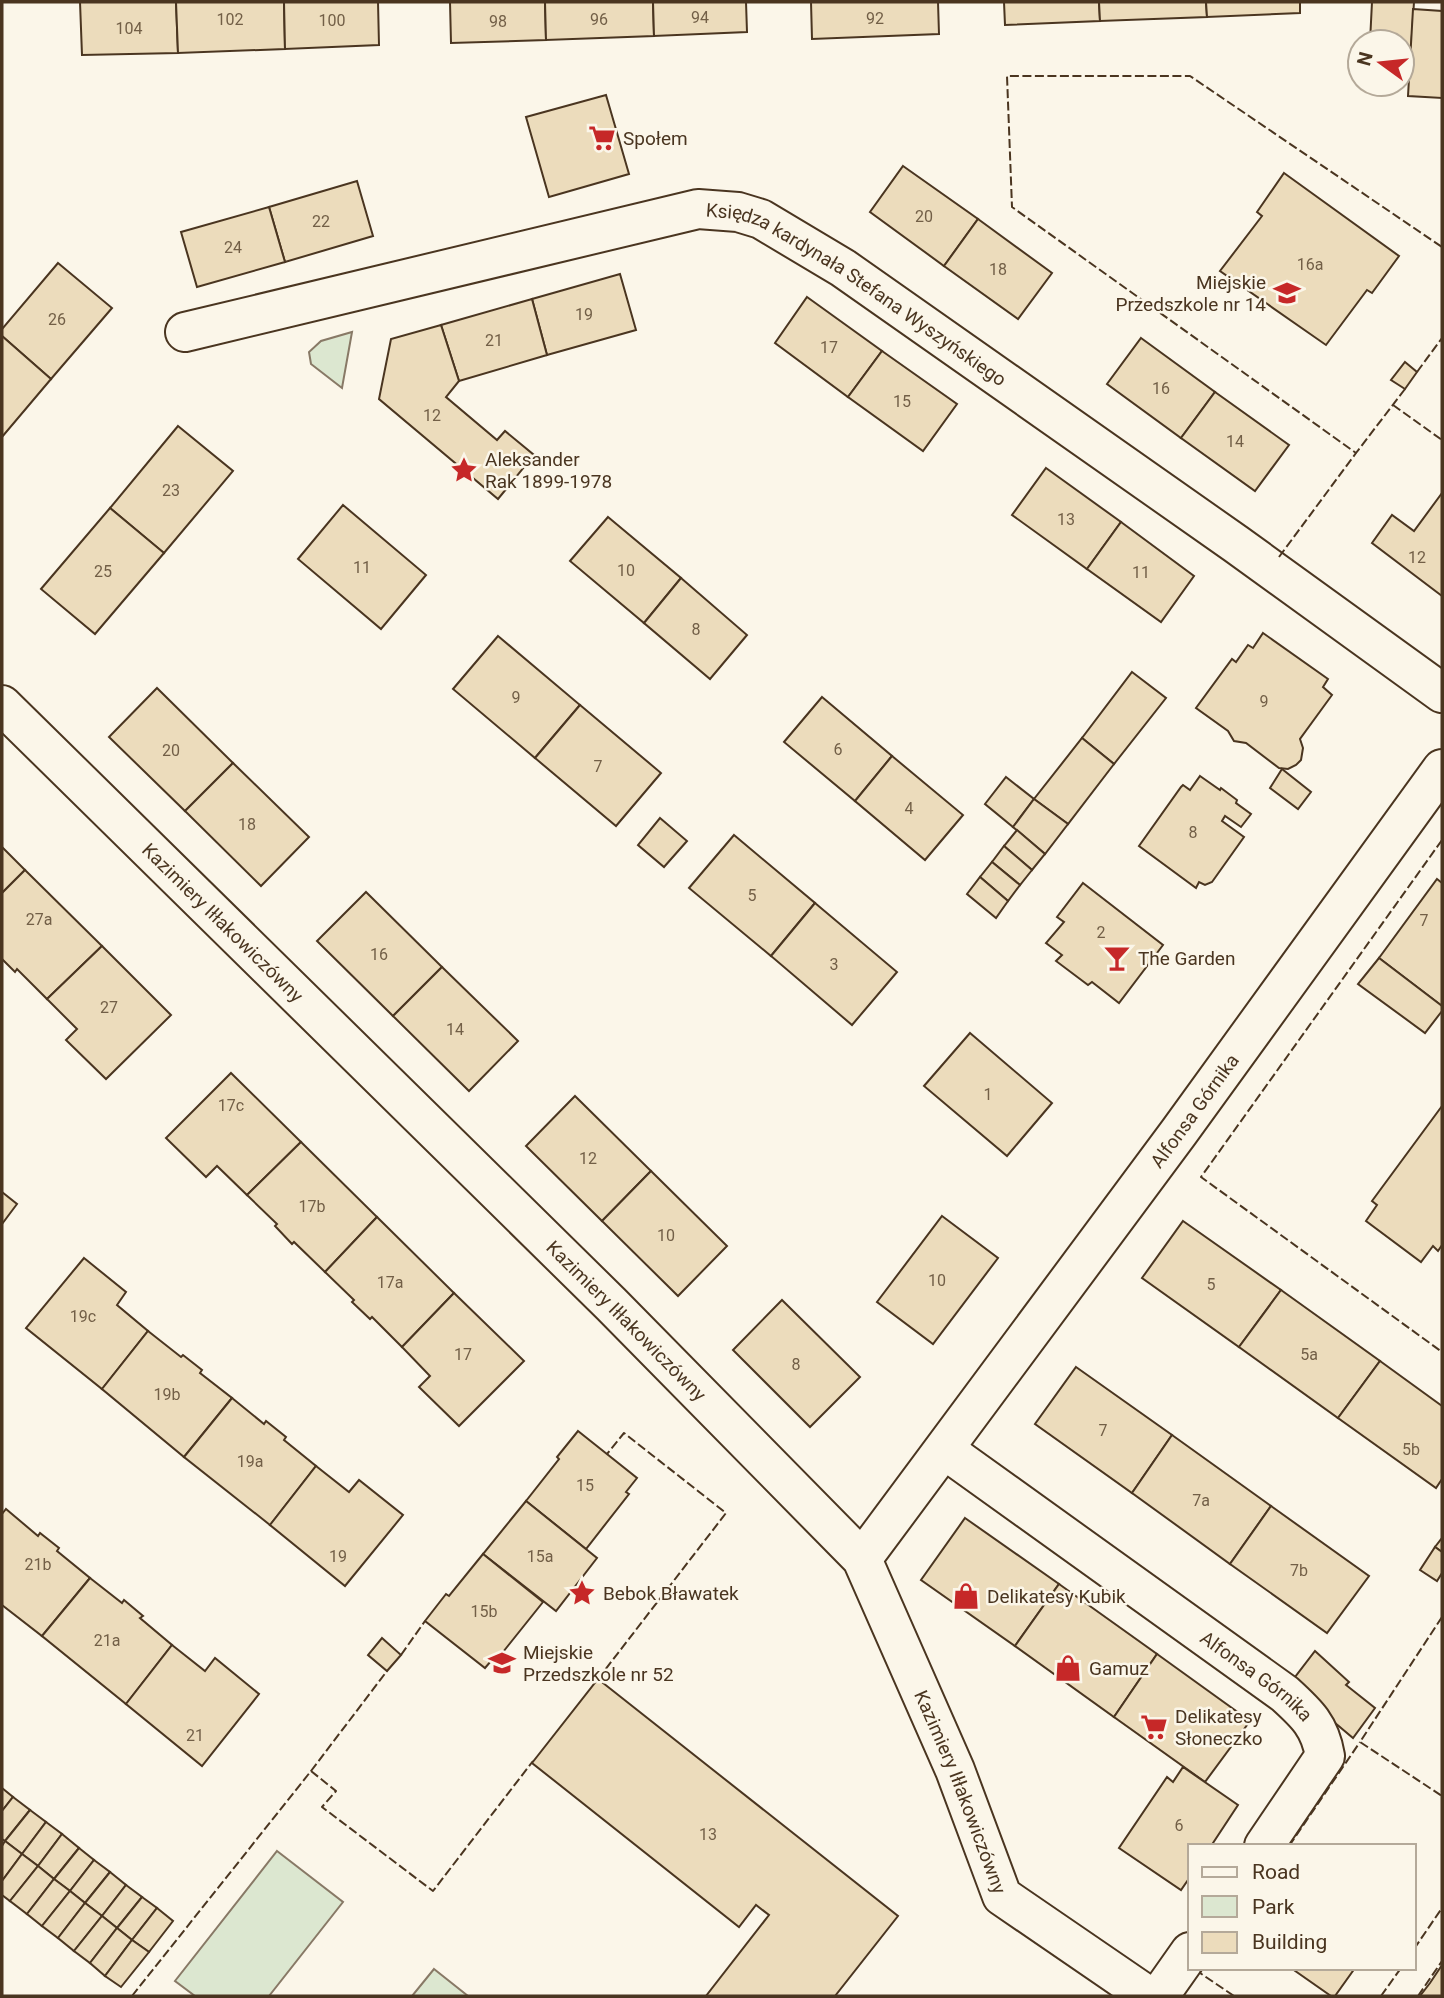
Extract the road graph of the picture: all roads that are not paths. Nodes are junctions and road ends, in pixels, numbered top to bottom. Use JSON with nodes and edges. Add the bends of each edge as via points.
{"nodes":[{"id":1,"x":185,"y":332,"type":"dead end"},
{"id":2,"x":1442,"y":694,"type":"edge"},
{"id":3,"x":2,"y":705,"type":"edge"},
{"id":4,"x":1442,"y":769,"type":"edge"},
{"id":5,"x":944,"y":1450,"type":"junction"},
{"id":6,"x":862,"y":1559,"type":"junction"},
{"id":7,"x":1265,"y":1844,"type":"edge"},
{"id":8,"x":1188,"y":1955,"type":"edge"},
{"id":9,"x":1147,"y":1996,"type":"edge"},
{"id":10,"x":1159,"y":1996,"type":"edge"}],
"edges":[{"from":1,"to":2,"type":"street","name":"Księdza kardynała Stefana Wyszyńskiego","via":[[698,209],[750,215],[854,276]]},
{"from":3,"to":6,"type":"street","name":"Kazimiery Iłłakowiczówny","via":[[611,1304]]},
{"from":4,"to":5,"type":"street","name":"Alfonsa Górnika"},
{"from":5,"to":6,"type":"street","name":"Alfonsa Górnika"},
{"from":5,"to":7,"type":"street","name":"Alfonsa Górnika","via":[[1285,1694],[1309,1716],[1322,1738],[1325,1756]]},
{"from":6,"to":9,"type":"street","name":"Kazimiery Iłłakowiczówny","via":[[955,1770],[1002,1896]]},
{"from":8,"to":10,"type":"street"}]}
